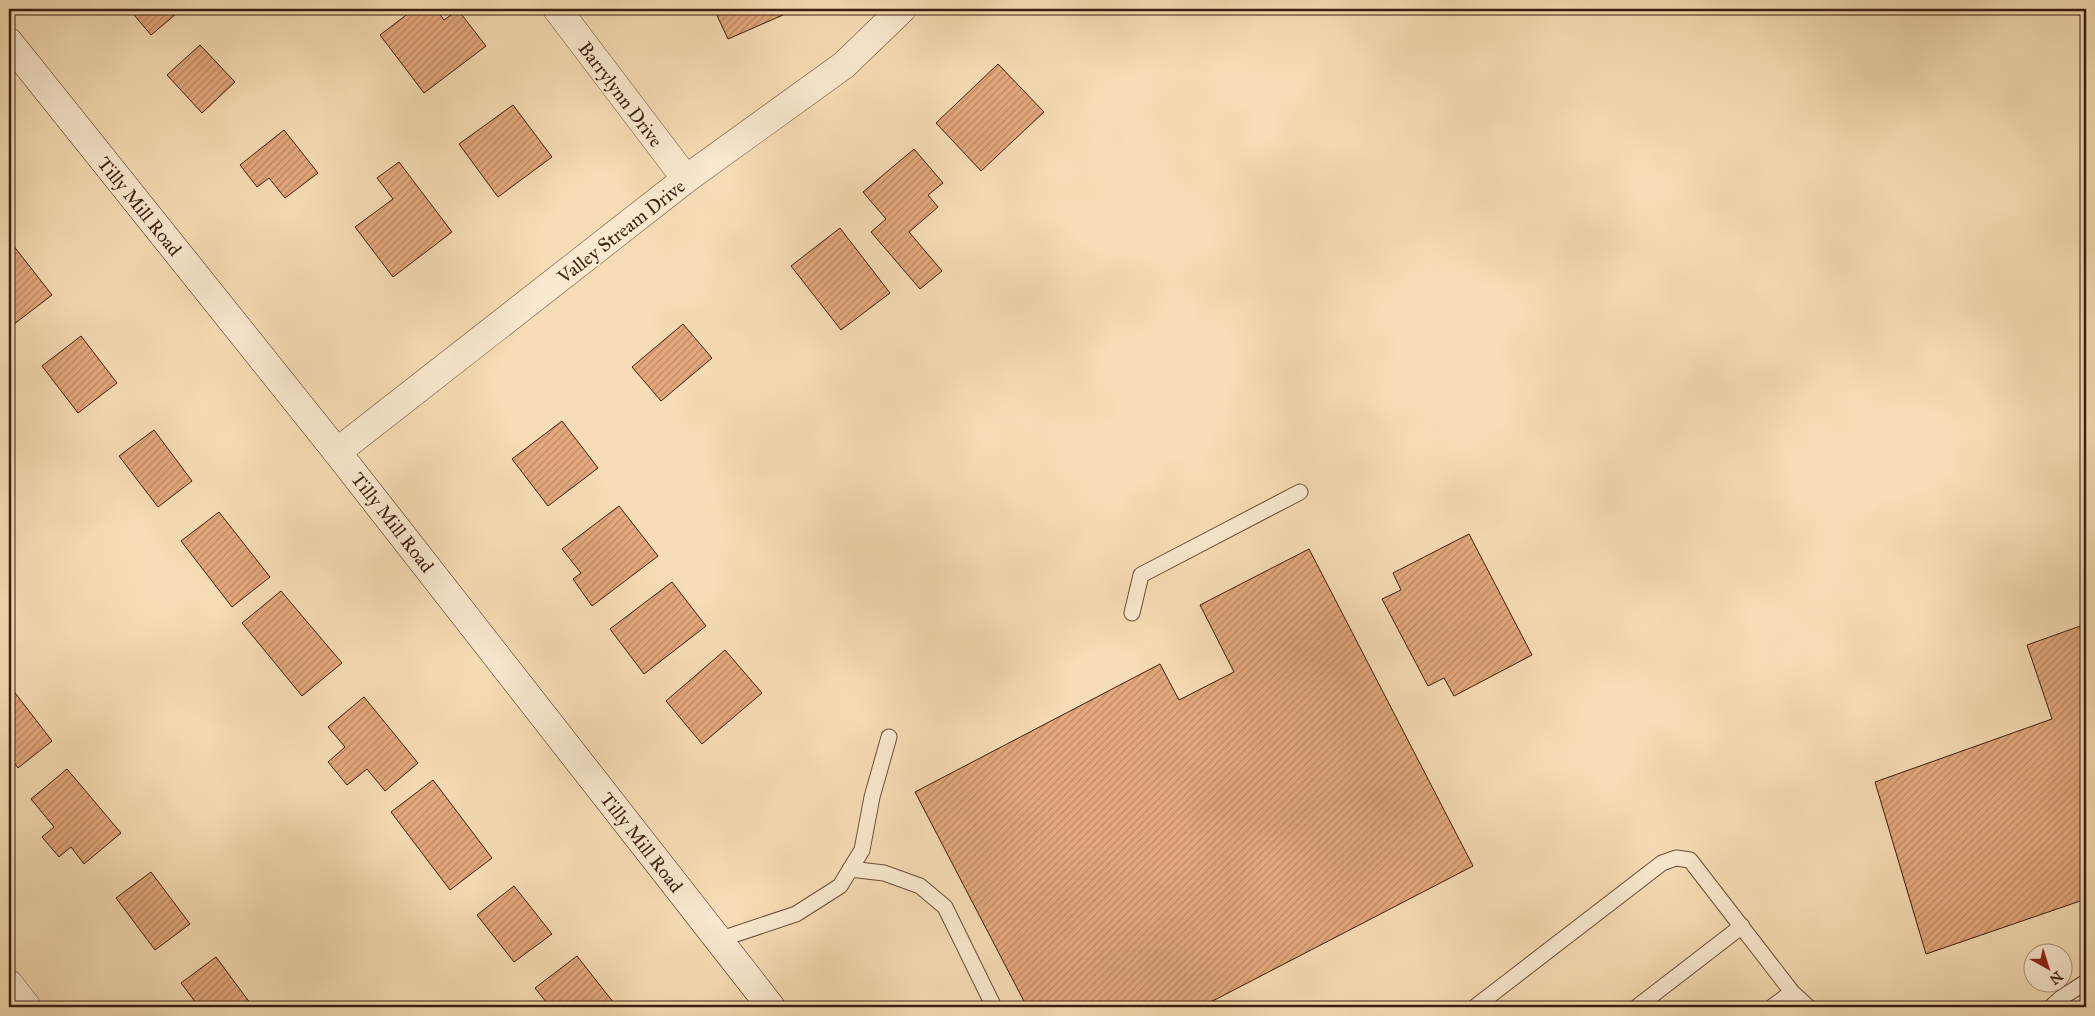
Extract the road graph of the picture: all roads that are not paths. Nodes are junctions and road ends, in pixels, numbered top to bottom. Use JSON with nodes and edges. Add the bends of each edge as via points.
{"nodes":[{"id":1,"x":557,"y":9,"type":"edge"},
{"id":2,"x":902,"y":9,"type":"edge"},
{"id":3,"x":9,"y":42,"type":"edge"},
{"id":4,"x":686,"y":179,"type":"junction"},
{"id":5,"x":337,"y":452,"type":"junction"},
{"id":6,"x":1300,"y":492,"type":"dead end"},
{"id":7,"x":1132,"y":613,"type":"dead end"},
{"id":8,"x":889,"y":737,"type":"dead end"},
{"id":9,"x":850,"y":869,"type":"junction"},
{"id":10,"x":1742,"y":926,"type":"junction"},
{"id":11,"x":718,"y":940,"type":"junction"},
{"id":12,"x":2086,"y":982,"type":"edge"},
{"id":13,"x":9,"y":984,"type":"edge"},
{"id":14,"x":1792,"y":992,"type":"junction"},
{"id":15,"x":27,"y":1007,"type":"edge"},
{"id":16,"x":771,"y":1007,"type":"edge"},
{"id":17,"x":994,"y":1007,"type":"edge"},
{"id":18,"x":1475,"y":1007,"type":"edge"},
{"id":19,"x":1637,"y":1007,"type":"edge"},
{"id":20,"x":1772,"y":1007,"type":"edge"},
{"id":21,"x":1808,"y":1007,"type":"edge"},
{"id":22,"x":2051,"y":1007,"type":"edge"}],
"edges":[{"from":1,"to":4,"type":"street","name":"Barrylynn Drive"},
{"from":2,"to":4,"type":"street","name":"Valley Stream Drive","via":[[844,65]]},
{"from":3,"to":5,"type":"street","name":"Tilly Mill Road"},
{"from":4,"to":5,"type":"street","name":"Valley Stream Drive"},
{"from":5,"to":11,"type":"street","name":"Tilly Mill Road"},
{"from":6,"to":7,"type":"lane","via":[[1140,575]]},
{"from":8,"to":9,"type":"lane","via":[[872,797],[862,850]]},
{"from":9,"to":11,"type":"lane","via":[[840,886],[796,914]]},
{"from":9,"to":17,"type":"lane","via":[[884,873],[920,886],[945,906]]},
{"from":10,"to":14,"type":"lane"},
{"from":10,"to":18,"type":"lane","via":[[1690,860],[1676,858],[1662,863]]},
{"from":10,"to":19,"type":"lane"},
{"from":11,"to":16,"type":"street","name":"Tilly Mill Road"},
{"from":12,"to":22,"type":"lane"},
{"from":13,"to":15,"type":"street"},
{"from":14,"to":20,"type":"lane"},
{"from":14,"to":21,"type":"lane"}]}
